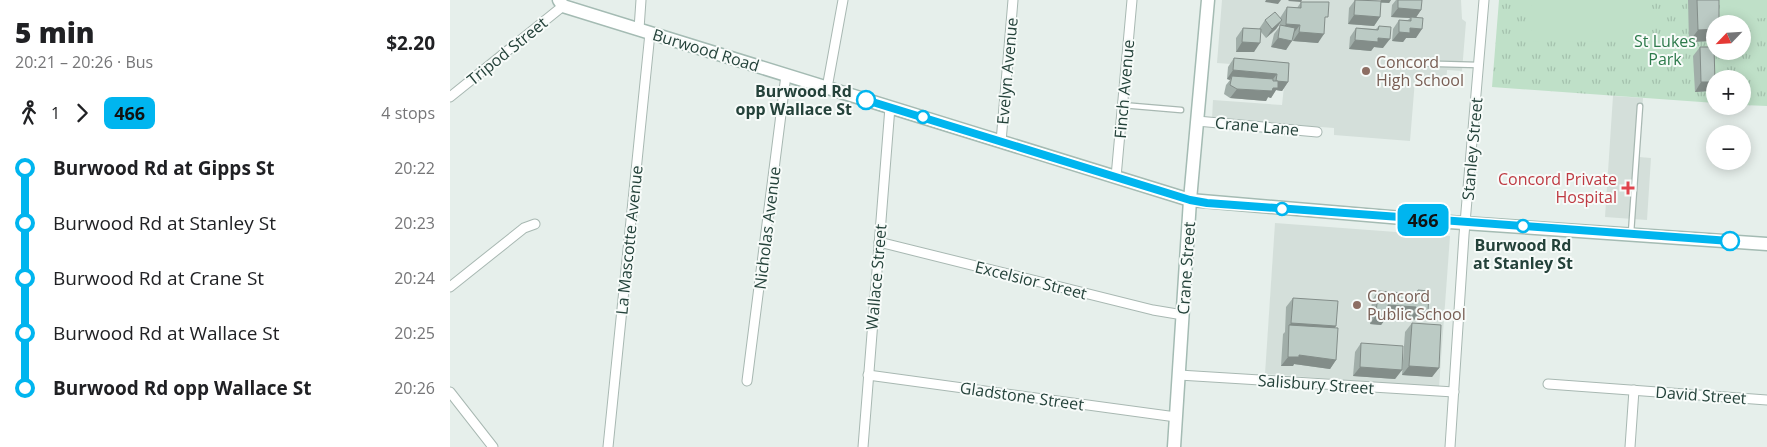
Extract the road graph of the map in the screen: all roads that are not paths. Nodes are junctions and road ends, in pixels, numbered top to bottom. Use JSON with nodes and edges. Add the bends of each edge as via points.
{"nodes":[{"id":1,"x":641,"y":0,"type":"edge"},
{"id":2,"x":843,"y":0,"type":"edge"},
{"id":3,"x":1013,"y":0,"type":"edge"},
{"id":4,"x":1132,"y":0,"type":"edge"},
{"id":5,"x":1208,"y":0,"type":"edge"},
{"id":6,"x":1484,"y":0,"type":"edge"},
{"id":7,"x":561,"y":3,"type":"edge"},
{"id":8,"x":644,"y":31,"type":"junction"},
{"id":9,"x":1404,"y":63,"type":"dead end"},
{"id":10,"x":1479,"y":66,"type":"junction"},
{"id":11,"x":786,"y":75,"type":"junction"},
{"id":12,"x":827,"y":88,"type":"junction"},
{"id":13,"x":450,"y":97,"type":"edge"},
{"id":14,"x":1122,"y":105,"type":"junction"},
{"id":15,"x":1640,"y":106,"type":"dead end"},
{"id":16,"x":890,"y":107,"type":"junction"},
{"id":17,"x":1181,"y":110,"type":"dead end"},
{"id":18,"x":1197,"y":121,"type":"junction"},
{"id":19,"x":1317,"y":132,"type":"dead end"},
{"id":20,"x":1001,"y":142,"type":"junction"},
{"id":21,"x":1116,"y":177,"type":"junction"},
{"id":22,"x":1190,"y":200,"type":"junction"},
{"id":23,"x":1465,"y":223,"type":"junction"},
{"id":24,"x":535,"y":224,"type":"dead end"},
{"id":25,"x":1631,"y":233,"type":"junction"},
{"id":26,"x":879,"y":242,"type":"junction"},
{"id":27,"x":1767,"y":244,"type":"edge"},
{"id":28,"x":450,"y":287,"type":"edge"},
{"id":29,"x":1183,"y":315,"type":"junction"},
{"id":30,"x":868,"y":375,"type":"junction"},
{"id":31,"x":1179,"y":375,"type":"junction"},
{"id":32,"x":747,"y":381,"type":"dead end"},
{"id":33,"x":1548,"y":384,"type":"dead end"},
{"id":34,"x":1634,"y":390,"type":"junction"},
{"id":35,"x":450,"y":392,"type":"edge"},
{"id":36,"x":1454,"y":392,"type":"junction"},
{"id":37,"x":1767,"y":400,"type":"edge"},
{"id":38,"x":1176,"y":417,"type":"junction"},
{"id":39,"x":493,"y":447,"type":"edge"},
{"id":40,"x":608,"y":447,"type":"edge"},
{"id":41,"x":863,"y":447,"type":"edge"},
{"id":42,"x":1174,"y":447,"type":"edge"},
{"id":43,"x":1450,"y":447,"type":"edge"},
{"id":44,"x":1630,"y":447,"type":"edge"}],
"edges":[{"from":1,"to":8,"type":"street","name":"La Mascotte Avenue"},
{"from":2,"to":12,"type":"street"},
{"from":3,"to":20,"type":"street","name":"Evelyn Avenue"},
{"from":4,"to":14,"type":"street","name":"Finch Avenue"},
{"from":5,"to":18,"type":"street","name":"Crane Street"},
{"from":6,"to":10,"type":"street","name":"Stanley Street"},
{"from":7,"to":8,"type":"street","name":"Burwood Road"},
{"from":7,"to":13,"type":"street","name":"Tripod Street"},
{"from":8,"to":11,"type":"street","name":"Burwood Road"},
{"from":8,"to":40,"type":"street","name":"La Mascotte Avenue"},
{"from":9,"to":10,"type":"lane"},
{"from":10,"to":23,"type":"street","name":"Stanley Street"},
{"from":11,"to":12,"type":"street","name":"Burwood Road"},
{"from":11,"to":32,"type":"street","name":"Nicholas Avenue"},
{"from":12,"to":16,"type":"street","name":"Burwood Road"},
{"from":14,"to":17,"type":"lane"},
{"from":14,"to":21,"type":"street","name":"Finch Avenue"},
{"from":15,"to":25,"type":"lane"},
{"from":16,"to":20,"type":"street","name":"Burwood Road"},
{"from":16,"to":26,"type":"street","name":"Wallace Street"},
{"from":18,"to":19,"type":"street","name":"Crane Lane"},
{"from":18,"to":22,"type":"street","name":"Crane Street"},
{"from":20,"to":21,"type":"street","name":"Burwood Road"},
{"from":21,"to":22,"type":"street","name":"Burwood Road"},
{"from":22,"to":23,"type":"street","name":"Burwood Road"},
{"from":22,"to":29,"type":"street","name":"Crane Street"},
{"from":23,"to":25,"type":"street","name":"Burwood Road"},
{"from":23,"to":36,"type":"street","name":"Stanley Street"},
{"from":24,"to":28,"type":"street","via":[[524,228]]},
{"from":25,"to":27,"type":"street","name":"Burwood Road"},
{"from":26,"to":29,"type":"street","name":"Excelsior Street"},
{"from":26,"to":30,"type":"street","name":"Wallace Street"},
{"from":29,"to":31,"type":"street","name":"Crane Street"},
{"from":30,"to":38,"type":"street","name":"Gladstone Street"},
{"from":30,"to":41,"type":"street","name":"Wallace Street"},
{"from":31,"to":36,"type":"street","name":"Salisbury Street"},
{"from":31,"to":38,"type":"street","name":"Crane Street"},
{"from":33,"to":34,"type":"street","name":"David Street"},
{"from":34,"to":37,"type":"street","name":"David Street"},
{"from":34,"to":44,"type":"street","name":"David Street"},
{"from":35,"to":39,"type":"street"},
{"from":36,"to":43,"type":"street","name":"Stanley Street"},
{"from":38,"to":42,"type":"street","name":"Crane Street"}]}
